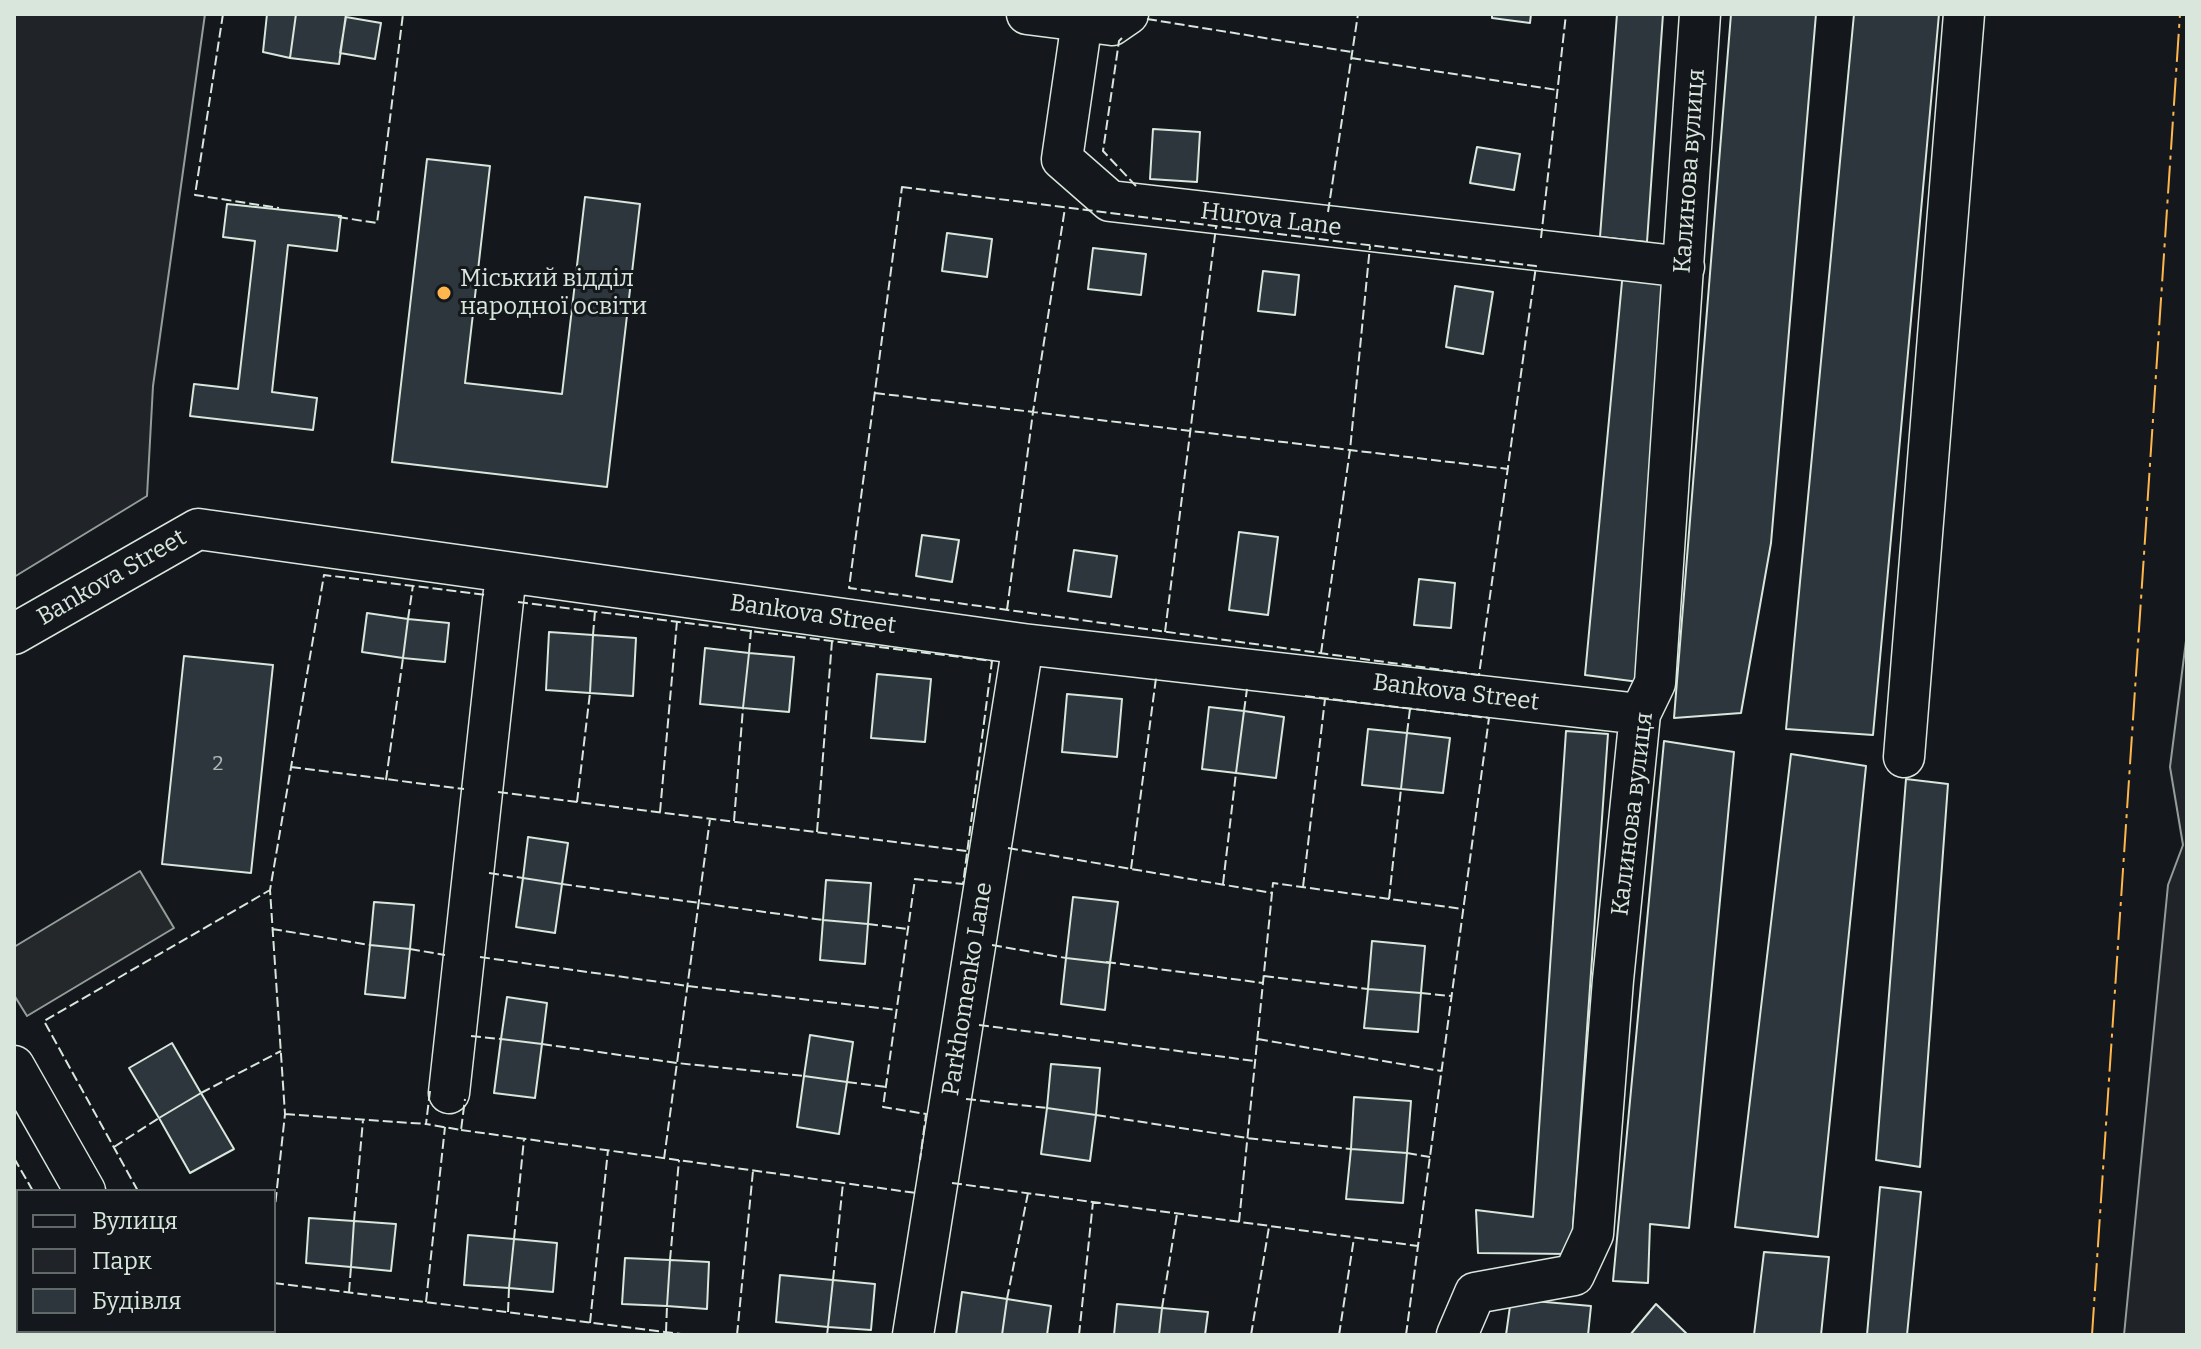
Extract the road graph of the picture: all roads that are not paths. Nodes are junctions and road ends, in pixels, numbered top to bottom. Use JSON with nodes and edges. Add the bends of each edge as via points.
{"nodes":[{"id":1,"x":1027,"y":14,"type":"edge"},
{"id":2,"x":1128,"y":14,"type":"edge"},
{"id":3,"x":1700,"y":14,"type":"edge"},
{"id":4,"x":1964,"y":14,"type":"edge"},
{"id":5,"x":1082,"y":21,"type":"junction"},
{"id":6,"x":1684,"y":267,"type":"junction"},
{"id":7,"x":506,"y":573,"type":"junction"},
{"id":8,"x":14,"y":634,"type":"edge"},
{"id":9,"x":1023,"y":644,"type":"junction"},
{"id":10,"x":1640,"y":714,"type":"junction"},
{"id":11,"x":1904,"y":757,"type":"dead end"},
{"id":12,"x":14,"y":1066,"type":"edge"},
{"id":13,"x":449,"y":1093,"type":"dead end"},
{"id":14,"x":84,"y":1189,"type":"edge"},
{"id":15,"x":913,"y":1335,"type":"edge"},
{"id":16,"x":1457,"y":1335,"type":"edge"}],
"edges":[{"from":1,"to":5,"type":"street"},
{"from":2,"to":5,"type":"street","via":[[1112,25]]},
{"from":3,"to":6,"type":"street","name":"Калинова вулиця"},
{"from":4,"to":11,"type":"street"},
{"from":5,"to":6,"type":"street","name":"Hurova Lane","via":[[1062,159],[1110,201]]},
{"from":6,"to":10,"type":"street","name":"Калинова вулиця","via":[[1655,683]]},
{"from":7,"to":8,"type":"street","name":"Bankova Street","via":[[198,529]]},
{"from":7,"to":9,"type":"street","name":"Bankova Street"},
{"from":7,"to":13,"type":"street"},
{"from":9,"to":10,"type":"street","name":"Bankova Street"},
{"from":9,"to":15,"type":"street","name":"Parkhomenko Lane"},
{"from":10,"to":16,"type":"street","name":"Калинова вулиця","via":[[1593,1234],[1574,1275],[1475,1293]]},
{"from":12,"to":14,"type":"street"}]}
